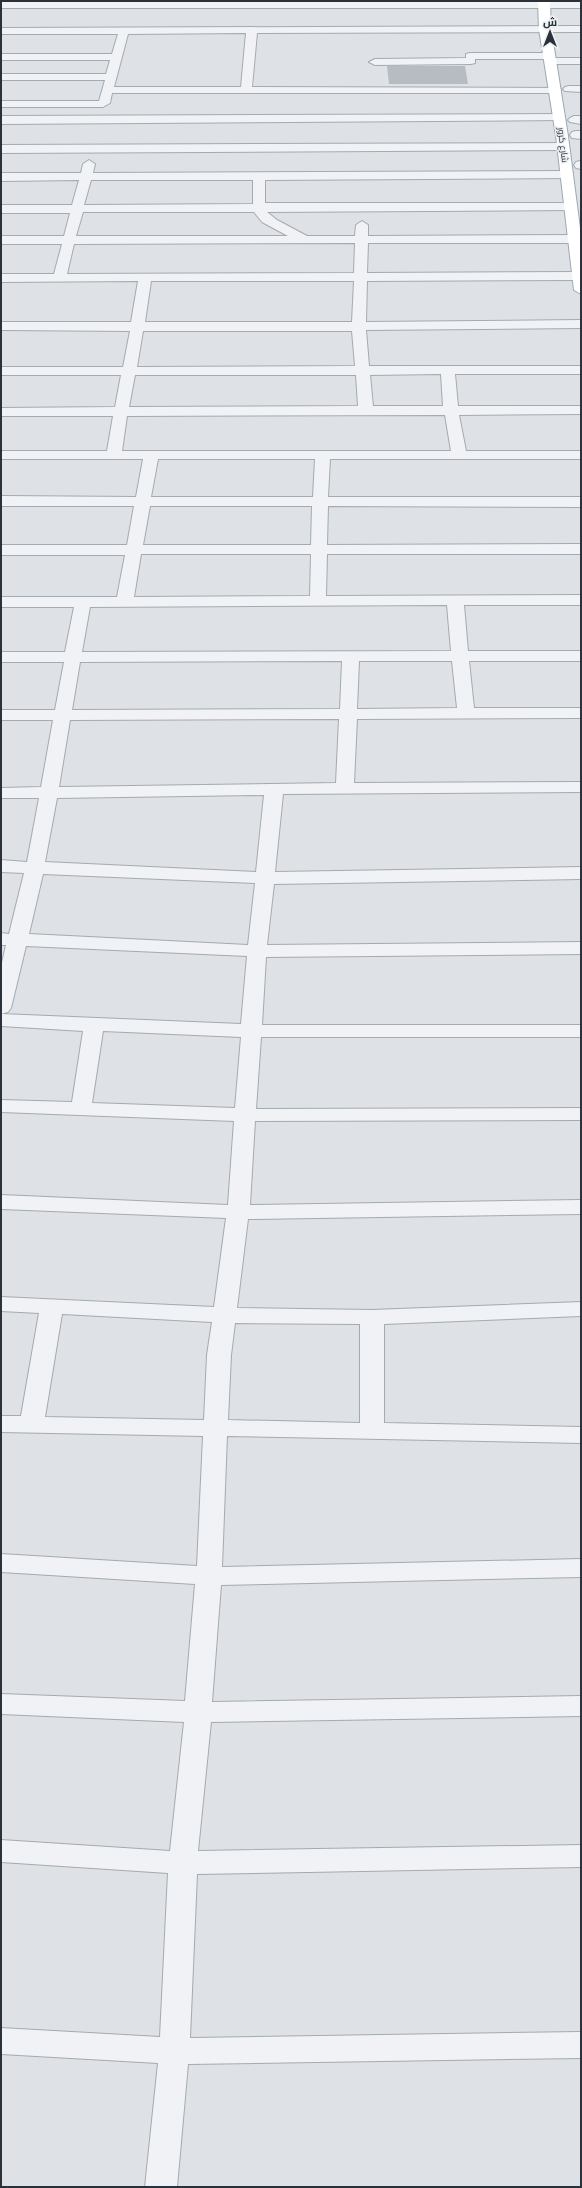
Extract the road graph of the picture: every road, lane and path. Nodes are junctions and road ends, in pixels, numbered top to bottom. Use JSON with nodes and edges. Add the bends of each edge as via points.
{"nodes":[{"id":1,"x":128,"y":3,"type":"edge"},
{"id":2,"x":371,"y":3,"type":"edge"},
{"id":3,"x":550,"y":3,"type":"edge"},
{"id":4,"x":172,"y":5,"type":"junction"},
{"id":5,"x":280,"y":5,"type":"junction"},
{"id":6,"x":581,"y":5,"type":"edge"},
{"id":7,"x":1,"y":6,"type":"edge"},
{"id":8,"x":18,"y":6,"type":"junction"},
{"id":9,"x":468,"y":29,"type":"junction"},
{"id":10,"x":545,"y":29,"type":"junction"},
{"id":11,"x":581,"y":29,"type":"edge"},
{"id":12,"x":124,"y":30,"type":"junction"},
{"id":13,"x":167,"y":30,"type":"junction"},
{"id":14,"x":252,"y":30,"type":"junction"},
{"id":15,"x":276,"y":30,"type":"junction"},
{"id":16,"x":1,"y":31,"type":"edge"},
{"id":17,"x":13,"y":31,"type":"junction"},
{"id":18,"x":561,"y":39,"type":"junction"},
{"id":19,"x":1,"y":57,"type":"edge"},
{"id":20,"x":116,"y":57,"type":"junction"},
{"id":21,"x":470,"y":59,"type":"junction"},
{"id":22,"x":581,"y":61,"type":"edge"},
{"id":23,"x":551,"y":62,"type":"junction"},
{"id":24,"x":566,"y":65,"type":"junction"},
{"id":25,"x":581,"y":68,"type":"edge"},
{"id":26,"x":1,"y":77,"type":"edge"},
{"id":27,"x":111,"y":77,"type":"junction"},
{"id":28,"x":569,"y":89,"type":"junction"},
{"id":29,"x":581,"y":89,"type":"edge"},
{"id":30,"x":107,"y":90,"type":"junction"},
{"id":31,"x":246,"y":90,"type":"junction"},
{"id":32,"x":269,"y":90,"type":"junction"},
{"id":33,"x":377,"y":90,"type":"junction"},
{"id":34,"x":473,"y":90,"type":"junction"},
{"id":35,"x":555,"y":90,"type":"junction"},
{"id":36,"x":1,"y":104,"type":"edge"},
{"id":37,"x":103,"y":104,"type":"junction"},
{"id":38,"x":559,"y":118,"type":"junction"},
{"id":39,"x":267,"y":119,"type":"junction"},
{"id":40,"x":362,"y":119,"type":"junction"},
{"id":41,"x":1,"y":120,"type":"edge"},
{"id":42,"x":98,"y":120,"type":"junction"},
{"id":43,"x":577,"y":120,"type":"edge"},
{"id":44,"x":363,"y":147,"type":"junction"},
{"id":45,"x":563,"y":147,"type":"junction"},
{"id":46,"x":93,"y":148,"type":"junction"},
{"id":47,"x":266,"y":148,"type":"junction"},
{"id":48,"x":1,"y":149,"type":"edge"},
{"id":49,"x":579,"y":154,"type":"edge"},
{"id":50,"x":566,"y":175,"type":"junction"},
{"id":51,"x":364,"y":176,"type":"junction"},
{"id":52,"x":1,"y":177,"type":"edge"},
{"id":53,"x":86,"y":177,"type":"junction"},
{"id":54,"x":259,"y":177,"type":"junction"},
{"id":55,"x":571,"y":207,"type":"junction"},
{"id":56,"x":1,"y":208,"type":"edge"},
{"id":57,"x":76,"y":208,"type":"junction"},
{"id":58,"x":259,"y":208,"type":"junction"},
{"id":59,"x":361,"y":208,"type":"junction"},
{"id":60,"x":308,"y":239,"type":"junction"},
{"id":61,"x":363,"y":239,"type":"junction"},
{"id":62,"x":575,"y":239,"type":"junction"},
{"id":63,"x":1,"y":240,"type":"edge"},
{"id":64,"x":68,"y":240,"type":"junction"},
{"id":65,"x":580,"y":276,"type":"junction"},
{"id":66,"x":360,"y":277,"type":"junction"},
{"id":67,"x":1,"y":278,"type":"edge"},
{"id":68,"x":59,"y":278,"type":"junction"},
{"id":69,"x":145,"y":278,"type":"junction"},
{"id":70,"x":581,"y":290,"type":"edge"},
{"id":71,"x":581,"y":324,"type":"edge"},
{"id":72,"x":1,"y":326,"type":"edge"},
{"id":73,"x":138,"y":326,"type":"junction"},
{"id":74,"x":359,"y":327,"type":"junction"},
{"id":75,"x":364,"y":370,"type":"junction"},
{"id":76,"x":448,"y":370,"type":"junction"},
{"id":77,"x":581,"y":370,"type":"edge"},
{"id":78,"x":1,"y":371,"type":"edge"},
{"id":79,"x":128,"y":371,"type":"junction"},
{"id":80,"x":366,"y":410,"type":"junction"},
{"id":81,"x":451,"y":410,"type":"junction"},
{"id":82,"x":581,"y":410,"type":"edge"},
{"id":83,"x":1,"y":412,"type":"edge"},
{"id":84,"x":120,"y":412,"type":"junction"},
{"id":85,"x":114,"y":455,"type":"junction"},
{"id":86,"x":151,"y":455,"type":"junction"},
{"id":87,"x":581,"y":455,"type":"edge"},
{"id":88,"x":1,"y":456,"type":"edge"},
{"id":89,"x":459,"y":456,"type":"junction"},
{"id":90,"x":323,"y":457,"type":"junction"},
{"id":91,"x":143,"y":500,"type":"junction"},
{"id":92,"x":320,"y":500,"type":"junction"},
{"id":93,"x":1,"y":501,"type":"edge"},
{"id":94,"x":581,"y":502,"type":"edge"},
{"id":95,"x":318,"y":549,"type":"junction"},
{"id":96,"x":581,"y":549,"type":"edge"},
{"id":97,"x":1,"y":550,"type":"edge"},
{"id":98,"x":132,"y":550,"type":"junction"},
{"id":99,"x":124,"y":600,"type":"junction"},
{"id":100,"x":581,"y":600,"type":"edge"},
{"id":101,"x":83,"y":601,"type":"junction"},
{"id":102,"x":318,"y":601,"type":"junction"},
{"id":103,"x":455,"y":601,"type":"junction"},
{"id":104,"x":1,"y":602,"type":"edge"},
{"id":105,"x":460,"y":655,"type":"junction"},
{"id":106,"x":351,"y":656,"type":"junction"},
{"id":107,"x":581,"y":656,"type":"edge"},
{"id":108,"x":1,"y":657,"type":"edge"},
{"id":109,"x":72,"y":657,"type":"junction"},
{"id":110,"x":581,"y":713,"type":"edge"},
{"id":111,"x":349,"y":714,"type":"junction"},
{"id":112,"x":466,"y":714,"type":"junction"},
{"id":113,"x":1,"y":715,"type":"edge"},
{"id":114,"x":61,"y":715,"type":"junction"},
{"id":115,"x":581,"y":787,"type":"edge"},
{"id":116,"x":345,"y":788,"type":"junction"},
{"id":117,"x":274,"y":790,"type":"junction"},
{"id":118,"x":47,"y":792,"type":"junction"},
{"id":119,"x":1,"y":793,"type":"edge"},
{"id":120,"x":1,"y":866,"type":"edge"},
{"id":121,"x":35,"y":868,"type":"junction"},
{"id":122,"x":581,"y":873,"type":"edge"},
{"id":123,"x":265,"y":878,"type":"junction"},
{"id":124,"x":10,"y":940,"type":"edge"},
{"id":125,"x":581,"y":948,"type":"edge"},
{"id":126,"x":257,"y":951,"type":"junction"},
{"id":127,"x":1,"y":1008,"type":"edge"},
{"id":128,"x":1,"y":1020,"type":"edge"},
{"id":129,"x":94,"y":1026,"type":"junction"},
{"id":130,"x":252,"y":1031,"type":"junction"},
{"id":131,"x":581,"y":1031,"type":"edge"},
{"id":132,"x":1,"y":1106,"type":"edge"},
{"id":133,"x":81,"y":1109,"type":"junction"},
{"id":134,"x":581,"y":1114,"type":"edge"},
{"id":135,"x":244,"y":1115,"type":"junction"},
{"id":136,"x":1,"y":1202,"type":"edge"},
{"id":137,"x":581,"y":1207,"type":"edge"},
{"id":138,"x":238,"y":1212,"type":"junction"},
{"id":139,"x":1,"y":1304,"type":"edge"},
{"id":140,"x":52,"y":1306,"type":"junction"},
{"id":141,"x":581,"y":1309,"type":"edge"},
{"id":142,"x":223,"y":1315,"type":"junction"},
{"id":143,"x":372,"y":1317,"type":"junction"},
{"id":144,"x":1,"y":1424,"type":"edge"},
{"id":145,"x":31,"y":1425,"type":"junction"},
{"id":146,"x":217,"y":1428,"type":"junction"},
{"id":147,"x":372,"y":1432,"type":"junction"},
{"id":148,"x":581,"y":1435,"type":"edge"},
{"id":149,"x":1,"y":1563,"type":"edge"},
{"id":150,"x":581,"y":1568,"type":"edge"},
{"id":151,"x":209,"y":1576,"type":"junction"},
{"id":152,"x":1,"y":1704,"type":"edge"},
{"id":153,"x":581,"y":1706,"type":"edge"},
{"id":154,"x":198,"y":1712,"type":"junction"},
{"id":155,"x":1,"y":1851,"type":"edge"},
{"id":156,"x":581,"y":1856,"type":"edge"},
{"id":157,"x":183,"y":1863,"type":"junction"},
{"id":158,"x":1,"y":2041,"type":"edge"},
{"id":159,"x":581,"y":2045,"type":"edge"},
{"id":160,"x":174,"y":2051,"type":"junction"},
{"id":161,"x":161,"y":2187,"type":"edge"}],
"edges":[{"from":1,"to":4,"type":"street"},
{"from":1,"to":8,"type":"street"},
{"from":2,"to":3,"type":"street"},
{"from":2,"to":5,"type":"street"},
{"from":3,"to":6,"type":"street"},
{"from":3,"to":10,"type":"main road","name":"شارع كرور"},
{"from":3,"to":18,"type":"main road","name":"شارع كرور"},
{"from":4,"to":5,"type":"street"},
{"from":4,"to":13,"type":"street"},
{"from":5,"to":15,"type":"street"},
{"from":7,"to":8,"type":"street"},
{"from":8,"to":17,"type":"street"},
{"from":9,"to":10,"type":"street"},
{"from":9,"to":15,"type":"street","via":[[373,34]]},
{"from":9,"to":21,"type":"street"},
{"from":10,"to":18,"type":"street"},
{"from":10,"to":23,"type":"main road","name":"شارع كرور"},
{"from":11,"to":18,"type":"street"},
{"from":12,"to":13,"type":"street"},
{"from":12,"to":17,"type":"street"},
{"from":12,"to":20,"type":"street"},
{"from":13,"to":14,"type":"street"},
{"from":14,"to":15,"type":"street"},
{"from":14,"to":31,"type":"street"},
{"from":16,"to":17,"type":"street"},
{"from":18,"to":24,"type":"main road","name":"شارع كرور"},
{"from":19,"to":20,"type":"street"},
{"from":20,"to":27,"type":"street"},
{"from":21,"to":23,"type":"street"},
{"from":21,"to":33,"type":"street","via":[[375,58]]},
{"from":21,"to":34,"type":"street"},
{"from":22,"to":24,"type":"street"},
{"from":23,"to":24,"type":"street"},
{"from":23,"to":35,"type":"main road","name":"شارع كرور"},
{"from":24,"to":25,"type":"street"},
{"from":24,"to":28,"type":"main road","name":"شارع كرور"},
{"from":26,"to":27,"type":"street"},
{"from":27,"to":30,"type":"street"},
{"from":28,"to":29,"type":"street"},
{"from":28,"to":43,"type":"main road","name":"شارع كرور"},
{"from":30,"to":31,"type":"street"},
{"from":30,"to":37,"type":"street"},
{"from":31,"to":32,"type":"street"},
{"from":32,"to":33,"type":"street"},
{"from":32,"to":39,"type":"street"},
{"from":33,"to":34,"type":"street"},
{"from":34,"to":35,"type":"street"},
{"from":35,"to":38,"type":"main road","name":"شارع كرور"},
{"from":36,"to":37,"type":"street"},
{"from":37,"to":42,"type":"street"},
{"from":38,"to":40,"type":"street"},
{"from":38,"to":45,"type":"main road","name":"شارع كرور"},
{"from":39,"to":40,"type":"street"},
{"from":39,"to":42,"type":"street"},
{"from":39,"to":47,"type":"street"},
{"from":40,"to":44,"type":"street"},
{"from":41,"to":42,"type":"street"},
{"from":42,"to":46,"type":"street"},
{"from":43,"to":49,"type":"main road","name":"شارع كرور"},
{"from":44,"to":45,"type":"street"},
{"from":44,"to":47,"type":"street"},
{"from":44,"to":51,"type":"street"},
{"from":45,"to":50,"type":"main road","name":"شارع كرور"},
{"from":46,"to":47,"type":"street"},
{"from":46,"to":48,"type":"street"},
{"from":46,"to":53,"type":"street"},
{"from":50,"to":51,"type":"street"},
{"from":50,"to":55,"type":"main road","name":"شارع كرور"},
{"from":51,"to":54,"type":"street"},
{"from":52,"to":53,"type":"street"},
{"from":53,"to":54,"type":"street"},
{"from":53,"to":57,"type":"street"},
{"from":54,"to":58,"type":"street"},
{"from":55,"to":59,"type":"street"},
{"from":55,"to":62,"type":"main road","name":"شارع كرور"},
{"from":56,"to":57,"type":"street"},
{"from":57,"to":58,"type":"street"},
{"from":57,"to":64,"type":"street"},
{"from":58,"to":59,"type":"street"},
{"from":58,"to":60,"type":"street","via":[[262,214],[274,223]]},
{"from":59,"to":61,"type":"street"},
{"from":60,"to":61,"type":"street"},
{"from":60,"to":64,"type":"street"},
{"from":61,"to":62,"type":"street"},
{"from":61,"to":66,"type":"street"},
{"from":62,"to":65,"type":"main road","name":"شارع كرور"},
{"from":63,"to":64,"type":"street"},
{"from":64,"to":68,"type":"street"},
{"from":65,"to":66,"type":"street"},
{"from":65,"to":70,"type":"main road","name":"شارع كرور"},
{"from":66,"to":69,"type":"street"},
{"from":66,"to":74,"type":"street"},
{"from":67,"to":68,"type":"street"},
{"from":68,"to":69,"type":"street"},
{"from":69,"to":73,"type":"street"},
{"from":71,"to":74,"type":"street"},
{"from":72,"to":73,"type":"street"},
{"from":73,"to":74,"type":"street"},
{"from":73,"to":79,"type":"street"},
{"from":74,"to":75,"type":"street"},
{"from":75,"to":76,"type":"street"},
{"from":75,"to":79,"type":"street"},
{"from":75,"to":80,"type":"street"},
{"from":76,"to":77,"type":"street"},
{"from":76,"to":81,"type":"street"},
{"from":78,"to":79,"type":"street"},
{"from":79,"to":84,"type":"street"},
{"from":80,"to":81,"type":"street"},
{"from":80,"to":84,"type":"street"},
{"from":81,"to":82,"type":"street"},
{"from":81,"to":89,"type":"street"},
{"from":83,"to":84,"type":"street"},
{"from":84,"to":85,"type":"street"},
{"from":85,"to":86,"type":"street"},
{"from":85,"to":88,"type":"street"},
{"from":86,"to":90,"type":"street"},
{"from":86,"to":91,"type":"street"},
{"from":87,"to":89,"type":"street"},
{"from":89,"to":90,"type":"street"},
{"from":90,"to":92,"type":"street"},
{"from":91,"to":92,"type":"street"},
{"from":91,"to":93,"type":"street"},
{"from":91,"to":98,"type":"street"},
{"from":92,"to":94,"type":"street"},
{"from":92,"to":95,"type":"street"},
{"from":95,"to":96,"type":"street"},
{"from":95,"to":98,"type":"street"},
{"from":95,"to":102,"type":"street"},
{"from":97,"to":98,"type":"street"},
{"from":98,"to":99,"type":"street"},
{"from":99,"to":101,"type":"street"},
{"from":99,"to":102,"type":"street"},
{"from":100,"to":103,"type":"street"},
{"from":101,"to":104,"type":"street"},
{"from":101,"to":109,"type":"street"},
{"from":102,"to":103,"type":"street"},
{"from":103,"to":105,"type":"street"},
{"from":105,"to":106,"type":"street"},
{"from":105,"to":107,"type":"street"},
{"from":105,"to":112,"type":"street"},
{"from":106,"to":109,"type":"street"},
{"from":106,"to":111,"type":"street"},
{"from":108,"to":109,"type":"street"},
{"from":109,"to":114,"type":"street"},
{"from":110,"to":112,"type":"street"},
{"from":111,"to":112,"type":"street"},
{"from":111,"to":114,"type":"street"},
{"from":111,"to":116,"type":"street"},
{"from":113,"to":114,"type":"street"},
{"from":114,"to":118,"type":"street"},
{"from":115,"to":116,"type":"street"},
{"from":116,"to":117,"type":"street"},
{"from":117,"to":118,"type":"street"},
{"from":117,"to":123,"type":"street"},
{"from":118,"to":119,"type":"street"},
{"from":118,"to":121,"type":"street"},
{"from":120,"to":121,"type":"street"},
{"from":121,"to":123,"type":"street"},
{"from":121,"to":124,"type":"street"},
{"from":122,"to":123,"type":"street"},
{"from":123,"to":126,"type":"street"},
{"from":124,"to":126,"type":"street"},
{"from":124,"to":127,"type":"street"},
{"from":125,"to":126,"type":"street"},
{"from":126,"to":130,"type":"street"},
{"from":128,"to":129,"type":"street"},
{"from":129,"to":130,"type":"street"},
{"from":129,"to":133,"type":"street"},
{"from":130,"to":131,"type":"street"},
{"from":130,"to":135,"type":"street"},
{"from":132,"to":133,"type":"street"},
{"from":133,"to":135,"type":"street"},
{"from":134,"to":135,"type":"street"},
{"from":135,"to":138,"type":"street"},
{"from":136,"to":138,"type":"street"},
{"from":137,"to":138,"type":"street"},
{"from":138,"to":142,"type":"street"},
{"from":139,"to":140,"type":"street"},
{"from":140,"to":142,"type":"street"},
{"from":140,"to":145,"type":"street"},
{"from":141,"to":143,"type":"street"},
{"from":142,"to":143,"type":"street"},
{"from":142,"to":146,"type":"street","via":[[218,1362]]},
{"from":143,"to":147,"type":"street"},
{"from":144,"to":145,"type":"street"},
{"from":145,"to":146,"type":"street"},
{"from":146,"to":147,"type":"street"},
{"from":146,"to":151,"type":"street"},
{"from":147,"to":148,"type":"street"},
{"from":149,"to":151,"type":"street"},
{"from":150,"to":151,"type":"street"},
{"from":151,"to":154,"type":"street"},
{"from":152,"to":154,"type":"street"},
{"from":153,"to":154,"type":"street"},
{"from":154,"to":157,"type":"street"},
{"from":155,"to":157,"type":"street"},
{"from":156,"to":157,"type":"street"},
{"from":157,"to":160,"type":"street"},
{"from":158,"to":160,"type":"street"},
{"from":159,"to":160,"type":"street"},
{"from":160,"to":161,"type":"street"}]}
